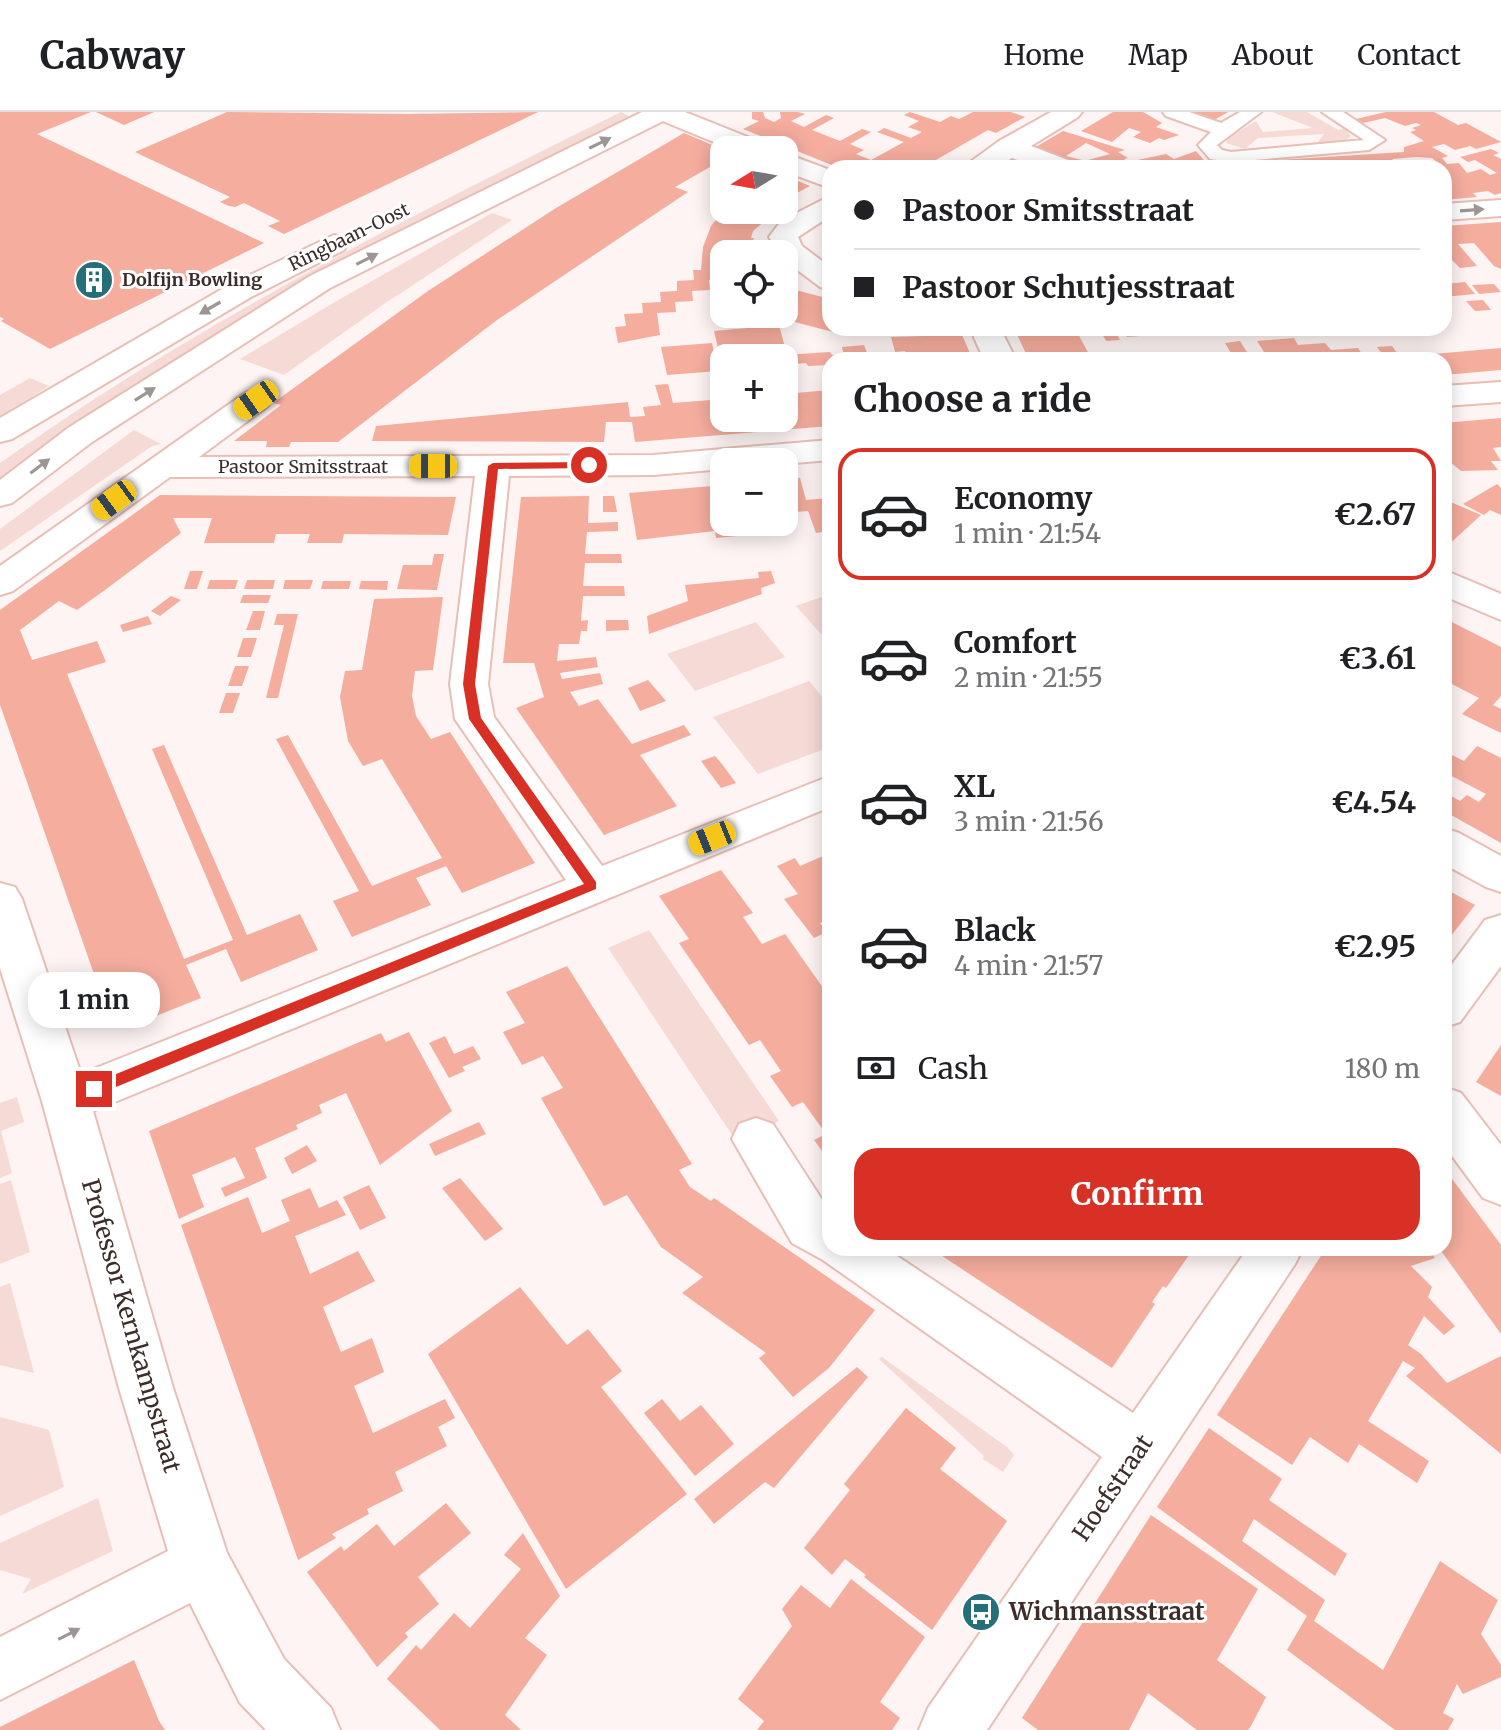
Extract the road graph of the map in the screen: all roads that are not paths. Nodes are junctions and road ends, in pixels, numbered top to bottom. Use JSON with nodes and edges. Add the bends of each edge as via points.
{"nodes":[{"id":1,"x":606,"y":112,"type":"edge"},
{"id":2,"x":662,"y":112,"type":"edge"},
{"id":3,"x":1069,"y":112,"type":"edge"},
{"id":4,"x":1172,"y":112,"type":"edge"},
{"id":5,"x":1252,"y":112,"type":"edge"},
{"id":6,"x":1331,"y":112,"type":"edge"},
{"id":7,"x":1223,"y":130,"type":"junction"},
{"id":8,"x":721,"y":136,"type":"edge"},
{"id":9,"x":1008,"y":147,"type":"junction"},
{"id":10,"x":988,"y":160,"type":"edge"},
{"id":11,"x":1042,"y":160,"type":"edge"},
{"id":12,"x":798,"y":167,"type":"edge"},
{"id":13,"x":822,"y":177,"type":"edge"},
{"id":14,"x":1501,"y":208,"type":"edge"},
{"id":15,"x":822,"y":209,"type":"edge"},
{"id":16,"x":1452,"y":211,"type":"edge"},
{"id":17,"x":822,"y":275,"type":"edge"},
{"id":18,"x":1501,"y":392,"type":"edge"},
{"id":19,"x":1452,"y":395,"type":"edge"},
{"id":20,"x":256,"y":400,"type":"dead end"},
{"id":21,"x":7,"y":427,"type":"edge"},
{"id":22,"x":822,"y":451,"type":"edge"},
{"id":23,"x":493,"y":466,"type":"junction"},
{"id":24,"x":160,"y":467,"type":"junction"},
{"id":25,"x":0,"y":496,"type":"edge"},
{"id":26,"x":0,"y":583,"type":"edge"},
{"id":27,"x":1452,"y":586,"type":"edge"},
{"id":28,"x":1501,"y":608,"type":"edge"},
{"id":29,"x":822,"y":794,"type":"edge"},
{"id":30,"x":1452,"y":848,"type":"edge"},
{"id":31,"x":1501,"y":876,"type":"edge"},
{"id":32,"x":592,"y":885,"type":"junction"},
{"id":33,"x":0,"y":899,"type":"edge"},
{"id":34,"x":1501,"y":932,"type":"edge"},
{"id":35,"x":1452,"y":998,"type":"edge"},
{"id":36,"x":66,"y":1101,"type":"junction"},
{"id":37,"x":1452,"y":1118,"type":"edge"},
{"id":38,"x":756,"y":1139,"type":"dead end"},
{"id":39,"x":1501,"y":1183,"type":"edge"},
{"id":40,"x":822,"y":1234,"type":"edge"},
{"id":41,"x":860,"y":1256,"type":"edge"},
{"id":42,"x":1272,"y":1256,"type":"edge"},
{"id":43,"x":1139,"y":1450,"type":"junction"},
{"id":44,"x":202,"y":1565,"type":"junction"},
{"id":45,"x":0,"y":1670,"type":"edge"},
{"id":46,"x":309,"y":1730,"type":"edge"},
{"id":47,"x":950,"y":1730,"type":"edge"}],
"edges":[{"from":1,"to":21,"type":"street","name":"Ringbaan-Oost","one_way":true,"via":[[240,291]]},
{"from":2,"to":8,"type":"street"},
{"from":25,"to":2,"type":"street","name":"Ringbaan-Oost","one_way":true,"via":[[80,435],[320,282]]},
{"from":3,"to":9,"type":"street"},
{"from":4,"to":7,"type":"lane"},
{"from":5,"to":7,"type":"lane"},
{"from":6,"to":7,"type":"lane","via":[[1376,140],[1369,145],[1231,157],[1216,155],[1207,145]]},
{"from":9,"to":10,"type":"street"},
{"from":9,"to":11,"type":"street"},
{"from":12,"to":13,"type":"street"},
{"from":16,"to":14,"type":"street","one_way":true},
{"from":15,"to":17,"type":"street","via":[[783,237],[791,251]]},
{"from":18,"to":19,"type":"street"},
{"from":20,"to":24,"type":"street"},
{"from":22,"to":23,"type":"street","name":"Pastoor Smitsstraat","via":[[653,465]]},
{"from":23,"to":24,"type":"street","name":"Pastoor Smitsstraat"},
{"from":23,"to":32,"type":"street","via":[[469,684],[475,719]]},
{"from":24,"to":26,"type":"street"},
{"from":27,"to":28,"type":"street"},
{"from":29,"to":32,"type":"street"},
{"from":30,"to":31,"type":"street"},
{"from":32,"to":36,"type":"street"},
{"from":33,"to":36,"type":"street","name":"Professor Kernkampstraat"},
{"from":34,"to":35,"type":"street"},
{"from":36,"to":44,"type":"street","name":"Professor Kernkampstraat"},
{"from":37,"to":39,"type":"street"},
{"from":38,"to":40,"type":"street","via":[[810,1227]]},
{"from":41,"to":43,"type":"street"},
{"from":42,"to":43,"type":"street","name":"Hoefstraat"},
{"from":43,"to":47,"type":"street","name":"Hoefstraat"},
{"from":45,"to":44,"type":"street","one_way":true},
{"from":44,"to":46,"type":"street","name":"Professor Kernkampstraat","via":[[262,1681]]}]}
